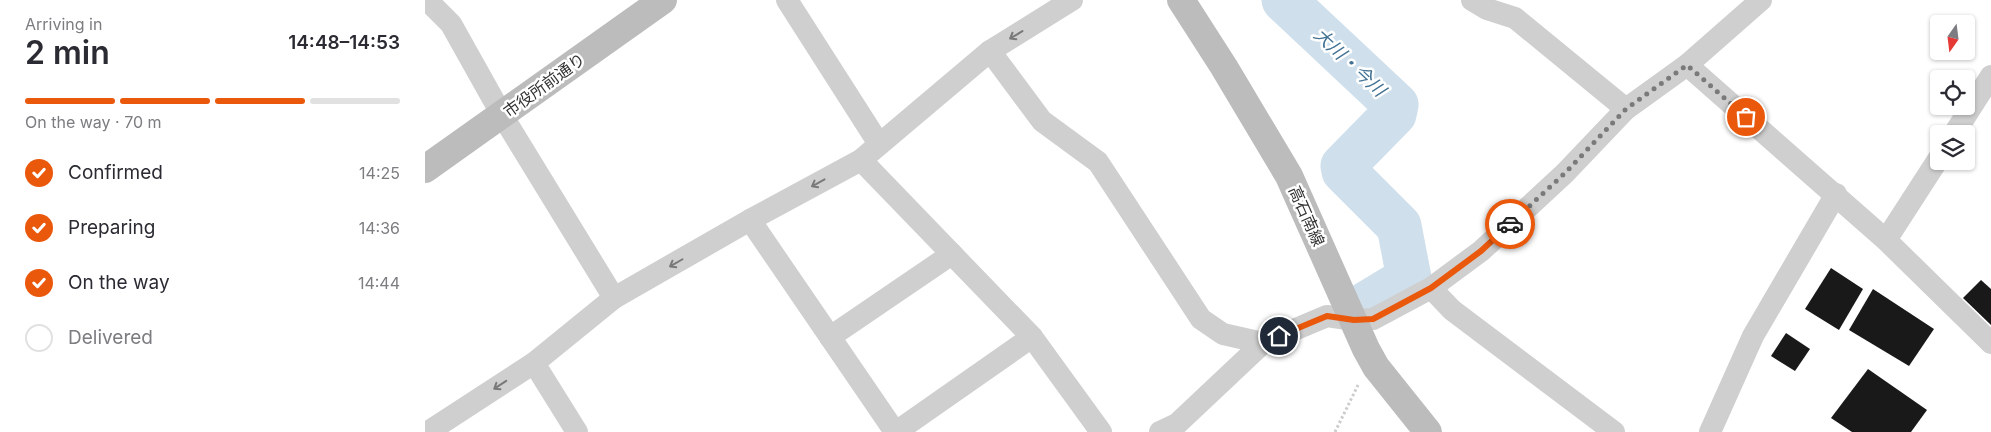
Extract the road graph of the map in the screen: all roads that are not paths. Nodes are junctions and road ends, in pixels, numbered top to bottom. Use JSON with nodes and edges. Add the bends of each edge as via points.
{"nodes":[{"id":1,"x":427,"y":0,"type":"edge"},
{"id":2,"x":663,"y":0,"type":"edge"},
{"id":3,"x":787,"y":0,"type":"edge"},
{"id":4,"x":1072,"y":0,"type":"edge"},
{"id":5,"x":1181,"y":0,"type":"edge"},
{"id":6,"x":1472,"y":0,"type":"edge"},
{"id":7,"x":1761,"y":0,"type":"edge"},
{"id":8,"x":1045,"y":8,"type":"edge"},
{"id":9,"x":991,"y":51,"type":"junction"},
{"id":10,"x":1687,"y":65,"type":"junction"},
{"id":11,"x":1991,"y":76,"type":"edge"},
{"id":12,"x":1626,"y":109,"type":"junction"},
{"id":13,"x":502,"y":115,"type":"junction"},
{"id":14,"x":1960,"y":125,"type":"edge"},
{"id":15,"x":879,"y":144,"type":"junction"},
{"id":16,"x":861,"y":160,"type":"junction"},
{"id":17,"x":425,"y":169,"type":"edge"},
{"id":18,"x":1931,"y":170,"type":"edge"},
{"id":19,"x":1836,"y":194,"type":"junction"},
{"id":20,"x":750,"y":220,"type":"junction"},
{"id":21,"x":1886,"y":240,"type":"junction"},
{"id":22,"x":952,"y":254,"type":"junction"},
{"id":23,"x":1431,"y":288,"type":"junction"},
{"id":24,"x":614,"y":298,"type":"junction"},
{"id":25,"x":1354,"y":320,"type":"junction"},
{"id":26,"x":830,"y":337,"type":"junction"},
{"id":27,"x":1032,"y":337,"type":"junction"},
{"id":28,"x":1263,"y":343,"type":"junction"},
{"id":29,"x":1991,"y":343,"type":"edge"},
{"id":30,"x":534,"y":363,"type":"junction"},
{"id":31,"x":428,"y":432,"type":"edge"},
{"id":32,"x":577,"y":432,"type":"edge"},
{"id":33,"x":896,"y":432,"type":"edge"},
{"id":34,"x":1101,"y":432,"type":"edge"},
{"id":35,"x":1160,"y":432,"type":"edge"},
{"id":36,"x":1428,"y":432,"type":"edge"},
{"id":37,"x":1614,"y":432,"type":"edge"},
{"id":38,"x":1710,"y":432,"type":"edge"}],
"edges":[{"from":1,"to":13,"type":"street","via":[[451,24]]},
{"from":2,"to":13,"type":"street","name":"市役所前通り"},
{"from":3,"to":15,"type":"street"},
{"from":4,"to":8,"type":"street"},
{"from":5,"to":25,"type":"street","name":"高石南線","via":[[1289,176]]},
{"from":6,"to":12,"type":"street","via":[[1487,9],[1515,18]]},
{"from":7,"to":10,"type":"street"},
{"from":8,"to":9,"type":"street","one_way":true},
{"from":9,"to":15,"type":"street"},
{"from":9,"to":28,"type":"street","via":[[1042,121],[1098,162],[1201,319],[1223,334]]},
{"from":10,"to":12,"type":"street"},
{"from":10,"to":19,"type":"street"},
{"from":11,"to":14,"type":"street"},
{"from":12,"to":23,"type":"street","via":[[1565,173],[1481,251]]},
{"from":13,"to":17,"type":"street","name":"市役所前通り"},
{"from":13,"to":24,"type":"street"},
{"from":15,"to":16,"type":"street"},
{"from":16,"to":20,"type":"street","one_way":true},
{"from":16,"to":22,"type":"street"},
{"from":18,"to":21,"type":"street"},
{"from":19,"to":21,"type":"street"},
{"from":19,"to":38,"type":"street","via":[[1753,336]]},
{"from":20,"to":24,"type":"street","one_way":true},
{"from":20,"to":26,"type":"street"},
{"from":21,"to":29,"type":"street"},
{"from":22,"to":26,"type":"street"},
{"from":22,"to":27,"type":"street"},
{"from":23,"to":25,"type":"street","via":[[1373,319]]},
{"from":23,"to":37,"type":"street","via":[[1453,310]]},
{"from":24,"to":30,"type":"street"},
{"from":25,"to":28,"type":"street","via":[[1327,316]]},
{"from":25,"to":36,"type":"street","name":"高石南線","via":[[1376,367]]},
{"from":26,"to":33,"type":"street"},
{"from":27,"to":33,"type":"street"},
{"from":27,"to":34,"type":"street"},
{"from":28,"to":35,"type":"street","via":[[1177,424]]},
{"from":30,"to":31,"type":"street","one_way":true},
{"from":30,"to":32,"type":"street"}]}
